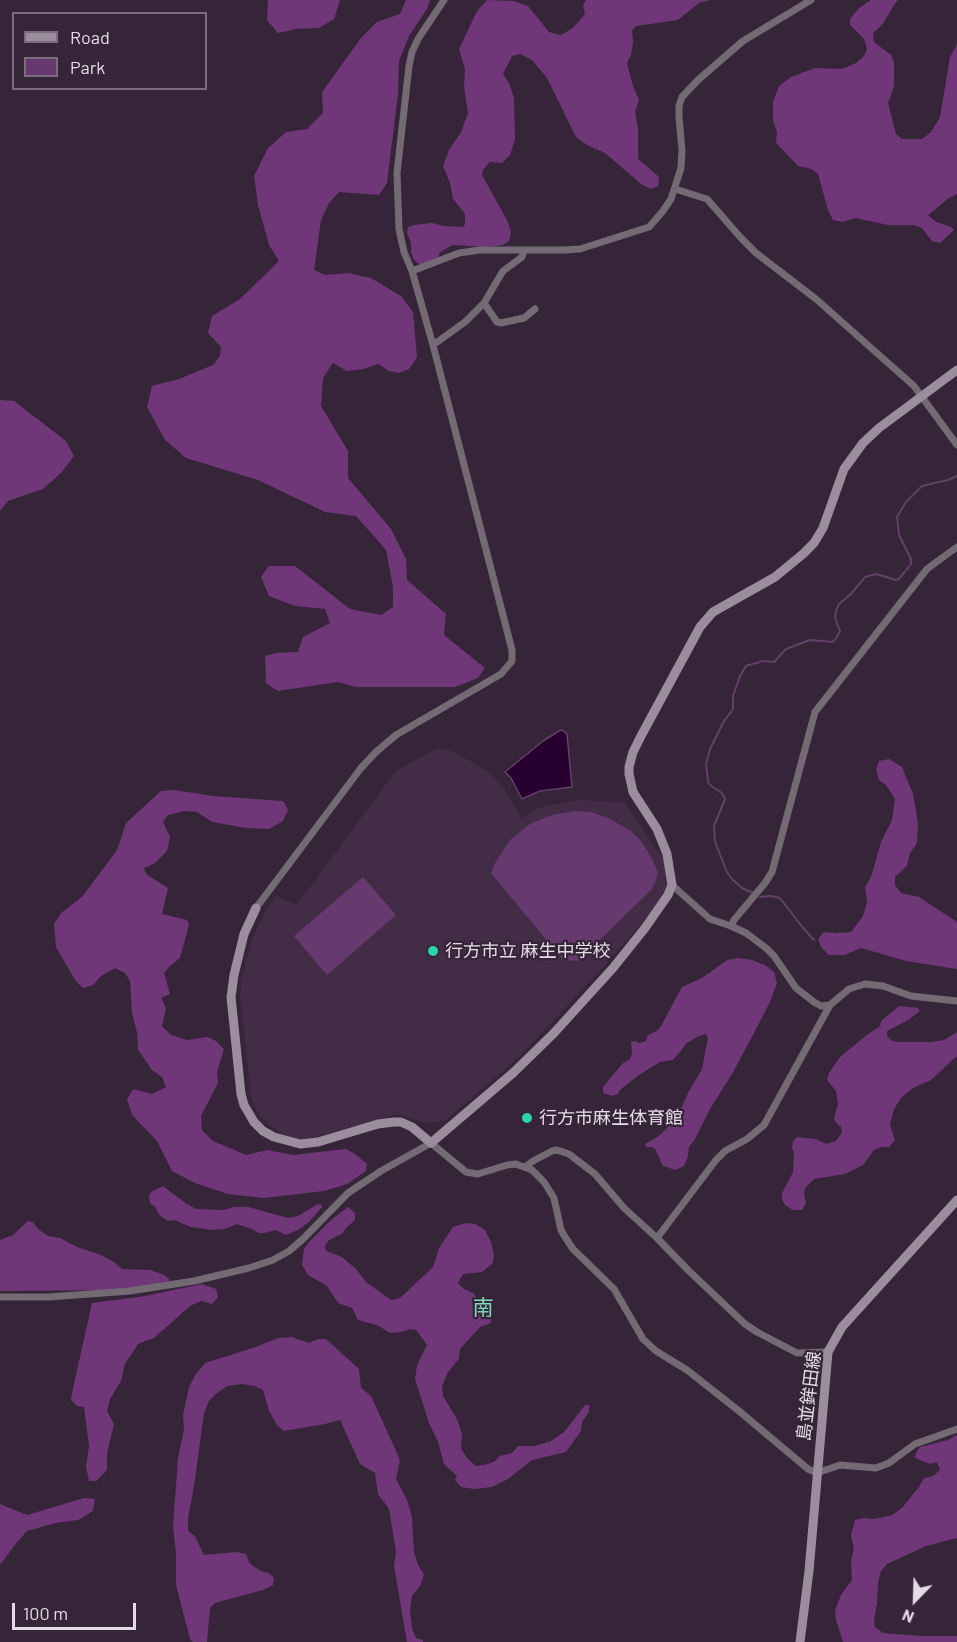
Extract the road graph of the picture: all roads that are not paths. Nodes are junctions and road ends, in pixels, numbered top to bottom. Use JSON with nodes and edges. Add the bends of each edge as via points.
{"nodes":[{"id":1,"x":444,"y":0,"type":"edge"},
{"id":2,"x":812,"y":0,"type":"edge"},
{"id":3,"x":675,"y":189,"type":"junction"},
{"id":4,"x":524,"y":250,"type":"junction"},
{"id":5,"x":412,"y":270,"type":"junction"},
{"id":6,"x":484,"y":303,"type":"junction"},
{"id":7,"x":535,"y":309,"type":"dead end"},
{"id":8,"x":433,"y":345,"type":"junction"},
{"id":9,"x":957,"y":370,"type":"edge"},
{"id":10,"x":920,"y":396,"type":"junction"},
{"id":11,"x":957,"y":445,"type":"edge"},
{"id":12,"x":957,"y":547,"type":"edge"},
{"id":13,"x":672,"y":885,"type":"junction"},
{"id":14,"x":256,"y":908,"type":"joint"},
{"id":15,"x":731,"y":926,"type":"junction"},
{"id":16,"x":957,"y":1001,"type":"edge"},
{"id":17,"x":830,"y":1005,"type":"junction"},
{"id":18,"x":431,"y":1143,"type":"junction"},
{"id":19,"x":525,"y":1167,"type":"junction"},
{"id":20,"x":957,"y":1200,"type":"edge"},
{"id":21,"x":657,"y":1238,"type":"junction"},
{"id":22,"x":0,"y":1297,"type":"edge"},
{"id":23,"x":828,"y":1352,"type":"junction"},
{"id":24,"x":957,"y":1429,"type":"edge"},
{"id":25,"x":817,"y":1473,"type":"junction"},
{"id":26,"x":800,"y":1642,"type":"edge"}],
"edges":[{"from":1,"to":5,"type":"street","via":[[412,52],[402,127],[397,174],[399,229]]},
{"from":2,"to":3,"type":"street","via":[[743,41],[682,97],[681,168]]},
{"from":3,"to":4,"type":"street","via":[[663,212],[649,226],[580,249]]},
{"from":3,"to":10,"type":"street","via":[[707,199],[756,253],[816,299],[914,386]]},
{"from":4,"to":5,"type":"street","via":[[480,250]]},
{"from":4,"to":6,"type":"street","via":[[522,257],[503,271]]},
{"from":5,"to":8,"type":"street"},
{"from":6,"to":7,"type":"street","via":[[501,323],[524,318]]},
{"from":6,"to":8,"type":"street"},
{"from":8,"to":14,"type":"street","via":[[512,661],[501,674],[396,735],[376,752]]},
{"from":9,"to":10,"type":"street"},
{"from":10,"to":11,"type":"street"},
{"from":10,"to":13,"type":"street","via":[[879,428],[854,455],[838,483],[823,528],[809,549],[776,578],[705,619],[641,736],[631,759],[630,783],[657,828],[667,854]]},
{"from":12,"to":15,"type":"street","via":[[927,569],[815,712],[772,872]]},
{"from":13,"to":15,"type":"street","via":[[710,919]]},
{"from":13,"to":18,"type":"street","via":[[613,968],[554,1033]]},
{"from":14,"to":18,"type":"street","via":[[244,933],[231,997],[241,1094],[254,1122],[274,1137],[300,1144],[401,1122]]},
{"from":15,"to":17,"type":"street","via":[[766,948],[804,995],[822,1006]]},
{"from":16,"to":17,"type":"street","via":[[911,996],[865,984],[849,989]]},
{"from":17,"to":21,"type":"street","via":[[764,1125],[716,1160]]},
{"from":18,"to":19,"type":"street","via":[[472,1174],[507,1165]]},
{"from":18,"to":22,"type":"street","via":[[348,1193],[303,1239],[273,1260],[194,1281],[130,1292]]},
{"from":19,"to":21,"type":"street","via":[[552,1151],[569,1154],[595,1174]]},
{"from":19,"to":25,"type":"street","via":[[538,1176],[554,1198],[565,1238],[614,1289],[643,1339]]},
{"from":20,"to":23,"type":"street","name":"島並鉾田線","via":[[842,1328]]},
{"from":21,"to":23,"type":"street","via":[[751,1328],[797,1353]]},
{"from":23,"to":25,"type":"street","name":"島並鉾田線"},
{"from":24,"to":25,"type":"street","via":[[915,1444],[876,1468],[840,1465]]},
{"from":25,"to":26,"type":"street","name":"島並鉾田線"}]}
